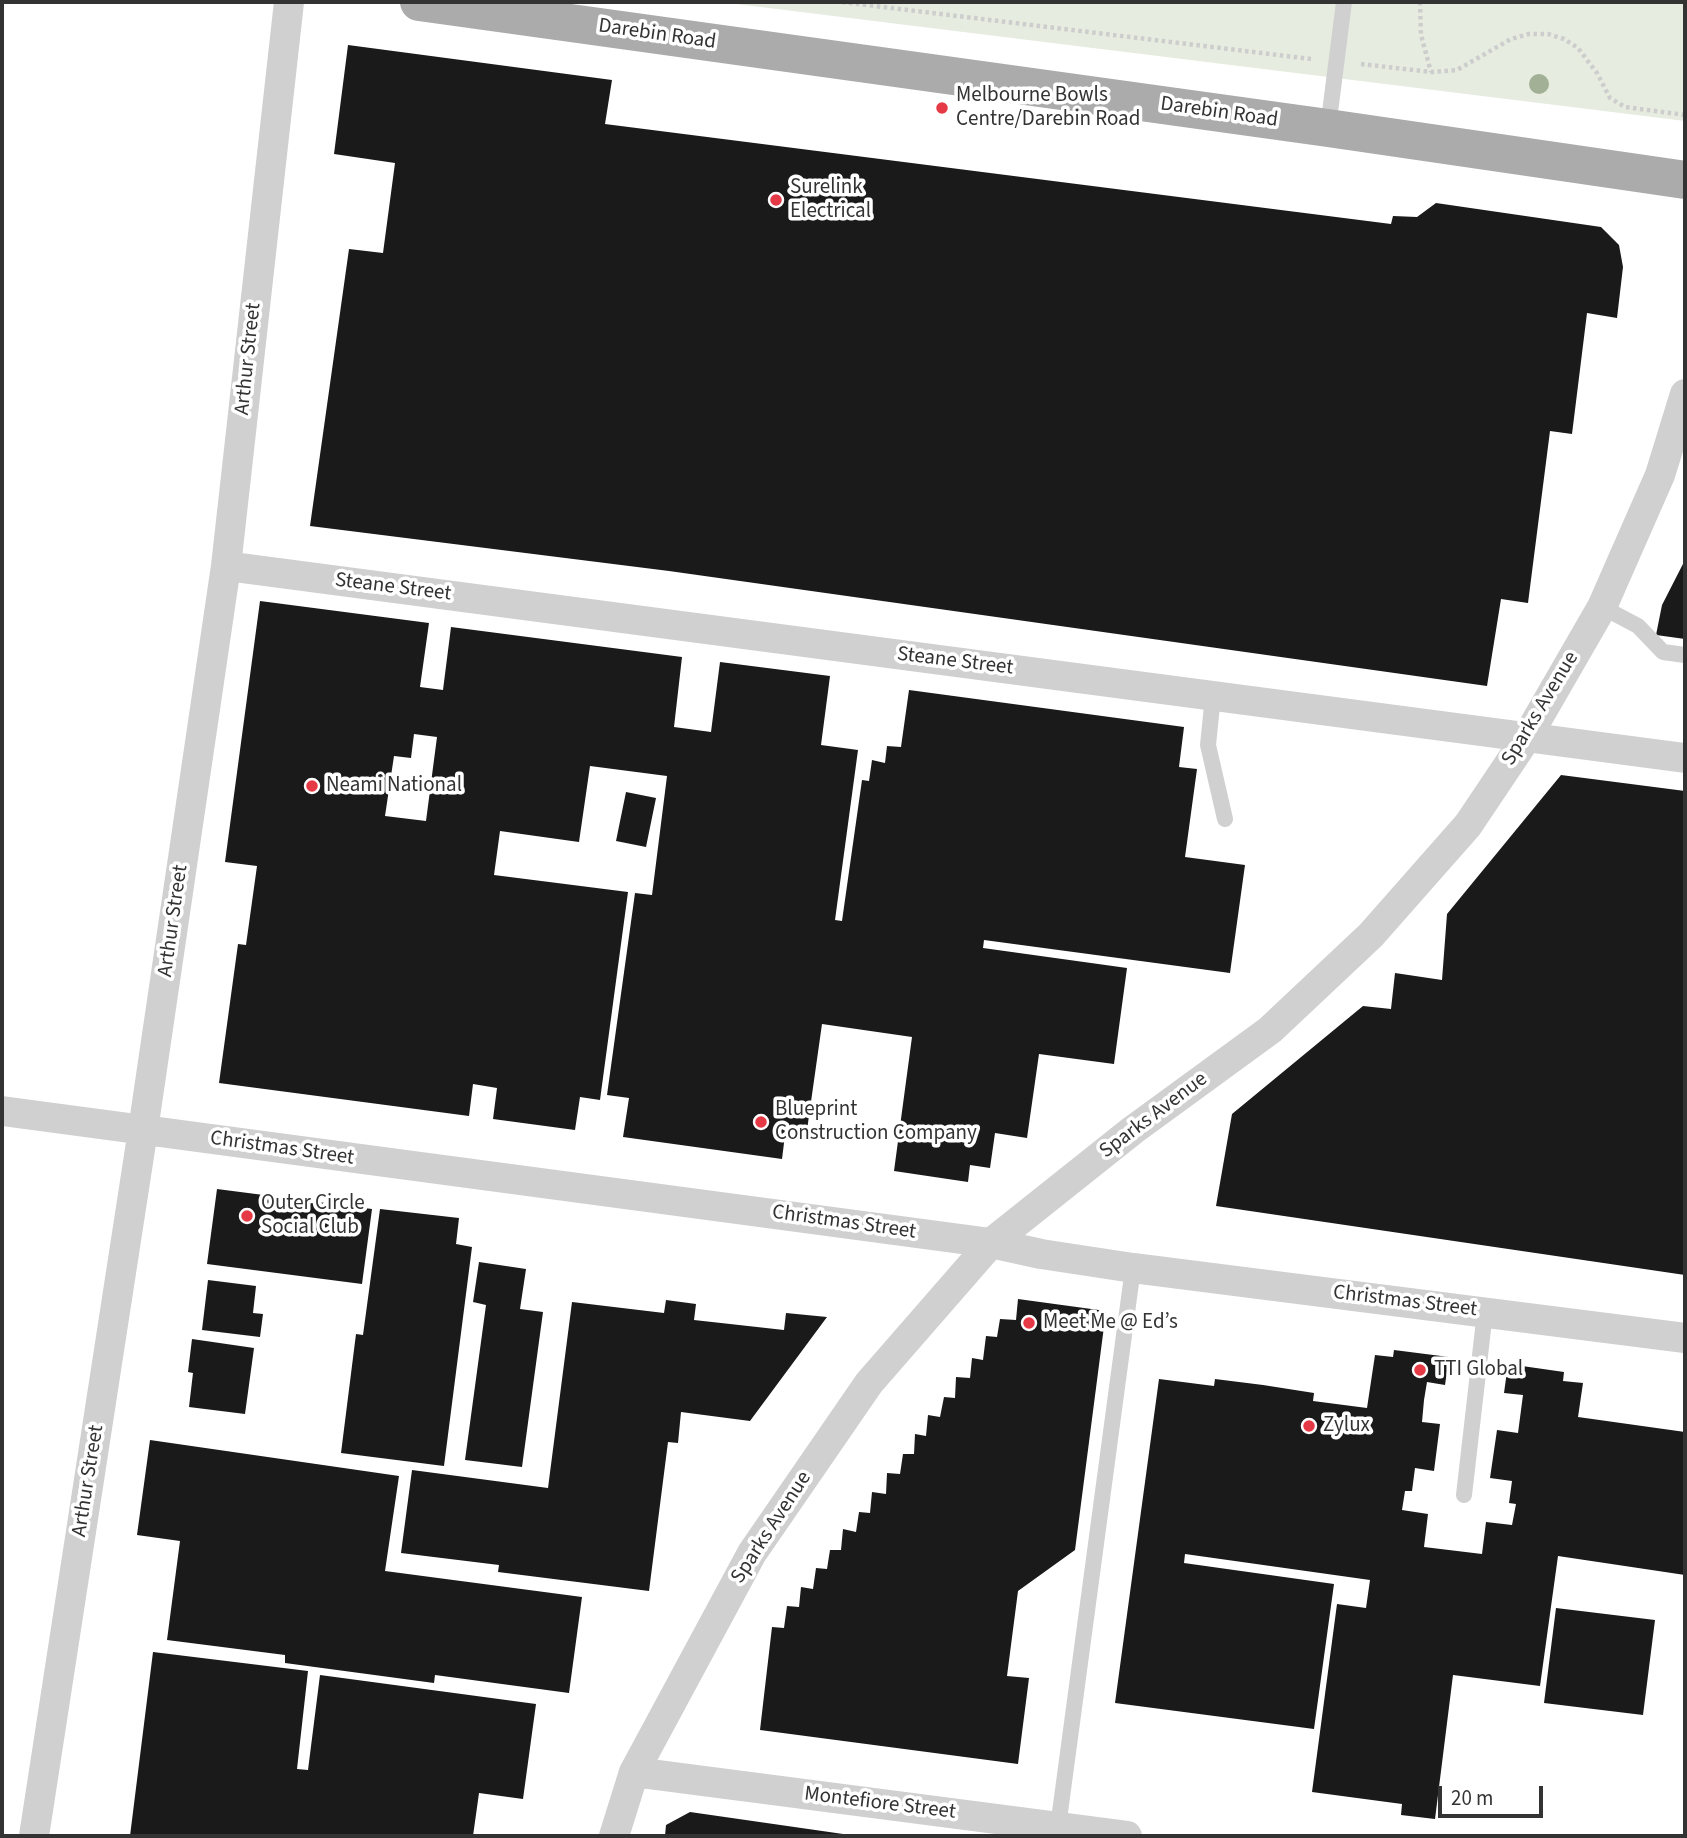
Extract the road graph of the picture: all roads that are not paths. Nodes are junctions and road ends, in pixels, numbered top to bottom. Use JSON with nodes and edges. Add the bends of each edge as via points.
{"nodes":[{"id":1,"x":289,"y":2,"type":"edge"},
{"id":2,"x":419,"y":2,"type":"edge"},
{"id":3,"x":1344,"y":2,"type":"edge"},
{"id":4,"x":1328,"y":128,"type":"junction"},
{"id":5,"x":1685,"y":180,"type":"edge"},
{"id":6,"x":1685,"y":394,"type":"edge"},
{"id":7,"x":226,"y":566,"type":"junction"},
{"id":8,"x":1602,"y":607,"type":"junction"},
{"id":9,"x":1685,"y":654,"type":"edge"},
{"id":10,"x":1213,"y":696,"type":"junction"},
{"id":11,"x":1527,"y":737,"type":"junction"},
{"id":12,"x":1685,"y":758,"type":"edge"},
{"id":13,"x":1225,"y":819,"type":"dead end"},
{"id":14,"x":2,"y":1111,"type":"edge"},
{"id":15,"x":143,"y":1130,"type":"junction"},
{"id":16,"x":991,"y":1243,"type":"junction"},
{"id":17,"x":1133,"y":1268,"type":"junction"},
{"id":18,"x":1485,"y":1312,"type":"junction"},
{"id":19,"x":1685,"y":1338,"type":"edge"},
{"id":20,"x":1464,"y":1495,"type":"dead end"},
{"id":21,"x":634,"y":1772,"type":"junction"},
{"id":22,"x":1058,"y":1827,"type":"junction"},
{"id":23,"x":34,"y":1836,"type":"edge"},
{"id":24,"x":614,"y":1836,"type":"edge"},
{"id":25,"x":1126,"y":1836,"type":"edge"}],
"edges":[{"from":1,"to":7,"type":"street","name":"Arthur Street"},
{"from":2,"to":4,"type":"main road","name":"Darebin Road"},
{"from":3,"to":4,"type":"lane"},
{"from":4,"to":5,"type":"main road","name":"Darebin Road"},
{"from":6,"to":8,"type":"street","name":"Sparks Avenue","via":[[1660,475]]},
{"from":7,"to":10,"type":"street","name":"Steane Street"},
{"from":7,"to":15,"type":"street","name":"Arthur Street"},
{"from":8,"to":9,"type":"lane","via":[[1638,626],[1663,652]]},
{"from":8,"to":11,"type":"street","name":"Sparks Avenue"},
{"from":10,"to":11,"type":"street","name":"Steane Street"},
{"from":10,"to":13,"type":"lane","via":[[1208,745]]},
{"from":11,"to":12,"type":"street","name":"Steane Street"},
{"from":11,"to":16,"type":"street","name":"Sparks Avenue","via":[[1468,825],[1371,935],[1270,1030],[1133,1130]]},
{"from":14,"to":15,"type":"street","name":"Christmas Street"},
{"from":15,"to":16,"type":"street","name":"Christmas Street"},
{"from":15,"to":23,"type":"street","name":"Arthur Street"},
{"from":16,"to":17,"type":"street","name":"Christmas Street"},
{"from":16,"to":21,"type":"street","name":"Sparks Avenue","via":[[869,1383],[752,1553]]},
{"from":17,"to":18,"type":"street","name":"Christmas Street"},
{"from":17,"to":22,"type":"lane"},
{"from":18,"to":19,"type":"street","name":"Christmas Street"},
{"from":18,"to":20,"type":"lane"},
{"from":21,"to":22,"type":"street","name":"Montefiore Street"},
{"from":21,"to":24,"type":"street","name":"Sparks Avenue"},
{"from":22,"to":25,"type":"street","name":"Montefiore Street"}]}
